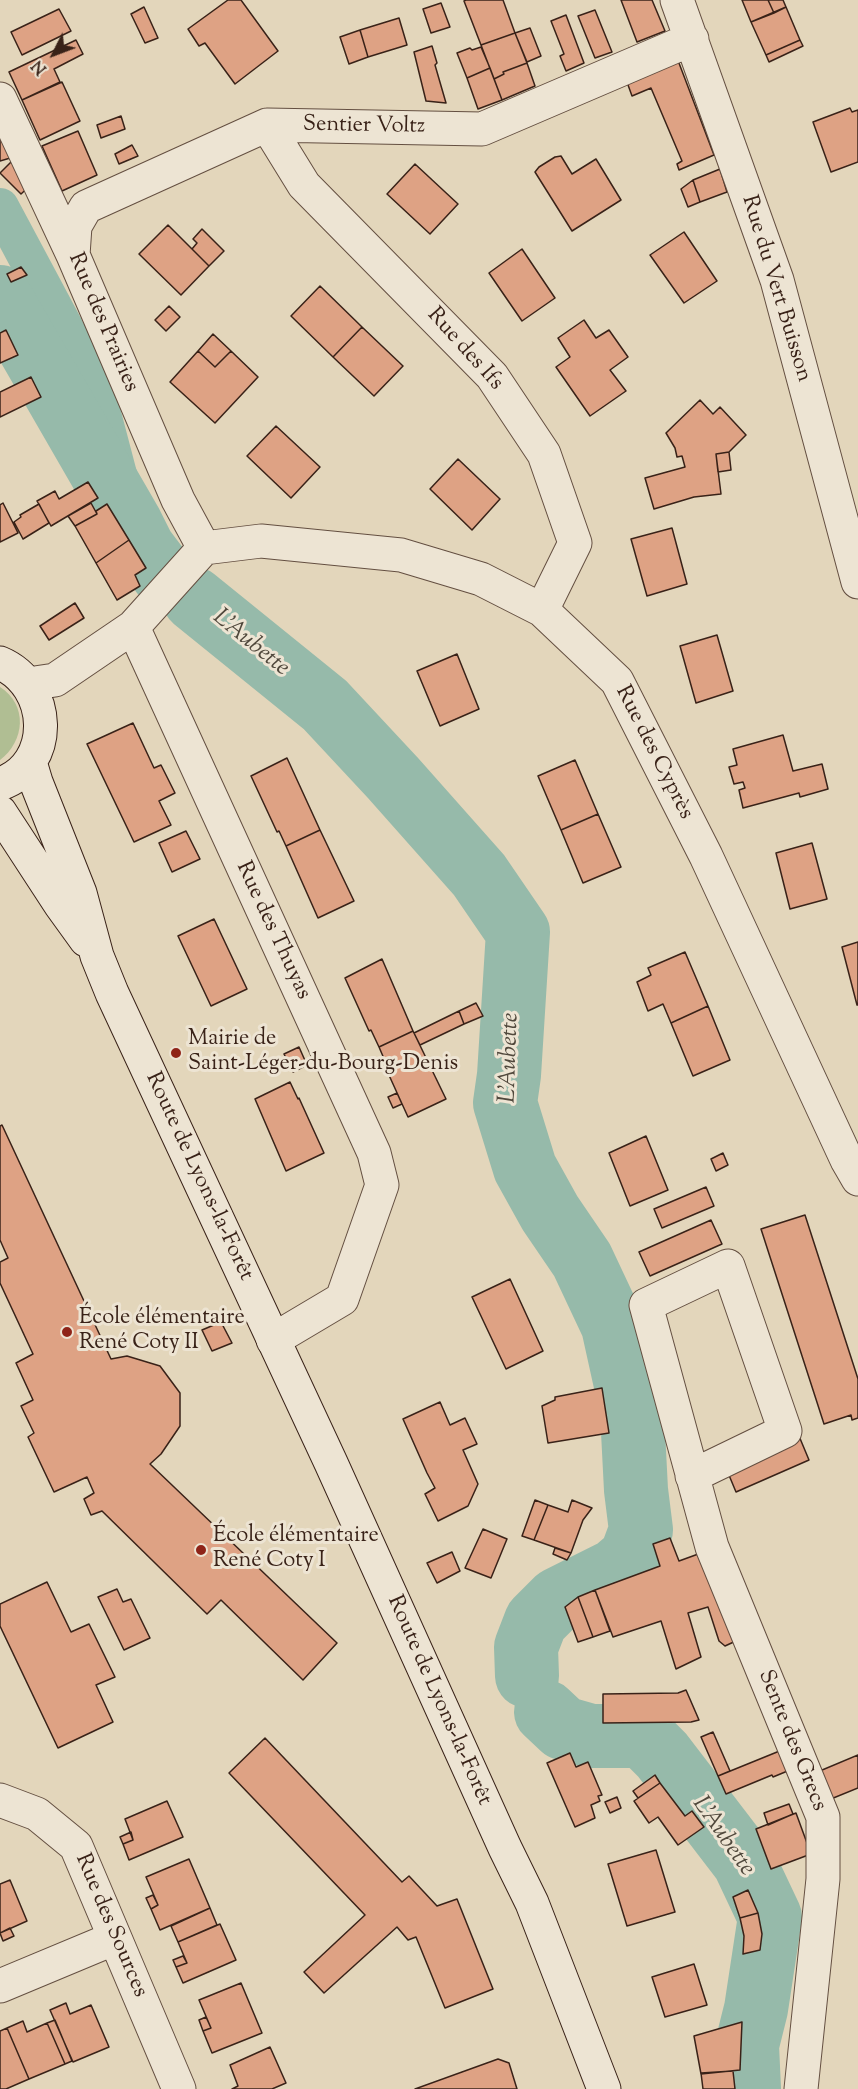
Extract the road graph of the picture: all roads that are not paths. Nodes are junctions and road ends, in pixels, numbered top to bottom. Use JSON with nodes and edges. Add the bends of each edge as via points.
{"nodes":[{"id":1,"x":677,"y":0,"type":"edge"},
{"id":2,"x":692,"y":39,"type":"junction"},
{"id":3,"x":0,"y":99,"type":"edge"},
{"id":4,"x":267,"y":125,"type":"junction"},
{"id":5,"x":73,"y":255,"type":"junction"},
{"id":6,"x":204,"y":548,"type":"junction"},
{"id":7,"x":858,"y":582,"type":"edge"},
{"id":8,"x":542,"y":610,"type":"junction"},
{"id":9,"x":133,"y":627,"type":"junction"},
{"id":10,"x":0,"y":663,"type":"edge"},
{"id":11,"x":28,"y":684,"type":"junction"},
{"id":12,"x":30,"y":762,"type":"junction"},
{"id":13,"x":0,"y":784,"type":"edge"},
{"id":14,"x":0,"y":812,"type":"edge"},
{"id":15,"x":97,"y":956,"type":"junction"},
{"id":16,"x":858,"y":1179,"type":"edge"},
{"id":17,"x":273,"y":1340,"type":"junction"},
{"id":18,"x":692,"y":1476,"type":"junction"},
{"id":19,"x":0,"y":1800,"type":"edge"},
{"id":20,"x":115,"y":1938,"type":"junction"},
{"id":21,"x":0,"y":1986,"type":"edge"},
{"id":22,"x":179,"y":2089,"type":"edge"},
{"id":23,"x":604,"y":2089,"type":"edge"},
{"id":24,"x":801,"y":2089,"type":"edge"}],
"edges":[{"from":1,"to":2,"type":"street","name":"Rue du Vert Buisson"},
{"from":2,"to":4,"type":"street","name":"Sentier Voltz","via":[[482,129]]},
{"from":2,"to":7,"type":"street","name":"Rue du Vert Buisson","via":[[777,280]]},
{"from":3,"to":5,"type":"street","name":"Rue des Prairies"},
{"from":4,"to":5,"type":"street","name":"Sentier Voltz","via":[[86,207],[75,226]]},
{"from":4,"to":8,"type":"street","name":"Rue des Ifs","via":[[304,185],[492,376],[544,454],[575,543]]},
{"from":5,"to":6,"type":"street","name":"Rue des Prairies","via":[[178,500]]},
{"from":6,"to":8,"type":"street","name":"Rue des Cyprès","via":[[261,541],[401,555],[481,579]]},
{"from":6,"to":9,"type":"street"},
{"from":8,"to":16,"type":"street","name":"Rue des Cyprès","via":[[617,681],[706,856]]},
{"from":9,"to":11,"type":"street","via":[[54,680]]},
{"from":9,"to":17,"type":"street","name":"Rue des Thuyas","via":[[374,1153],[382,1185],[342,1299]]},
{"from":10,"to":11,"type":"street"},
{"from":11,"to":12,"type":"street","via":[[38,702],[42,722]]},
{"from":12,"to":13,"type":"street"},
{"from":12,"to":15,"type":"street","name":"Route de Lyons-la-Forêt","via":[[80,893]]},
{"from":14,"to":15,"type":"street","name":"Route de Lyons-la-Forêt"},
{"from":15,"to":17,"type":"street","name":"Route de Lyons-la-Forêt"},
{"from":17,"to":23,"type":"street","name":"Route de Lyons-la-Forêt","via":[[532,1903]]},
{"from":18,"to":18,"type":"street","name":"Sente des Grecs","via":[[646,1305],[728,1266],[785,1431]]},
{"from":18,"to":24,"type":"street","name":"Sente des Grecs","via":[[712,1547],[823,1817],[823,1879]]},
{"from":19,"to":20,"type":"street","name":"Rue des Sources","via":[[37,1814],[76,1846]]},
{"from":20,"to":21,"type":"street"},
{"from":20,"to":22,"type":"street","name":"Rue des Sources"}]}
